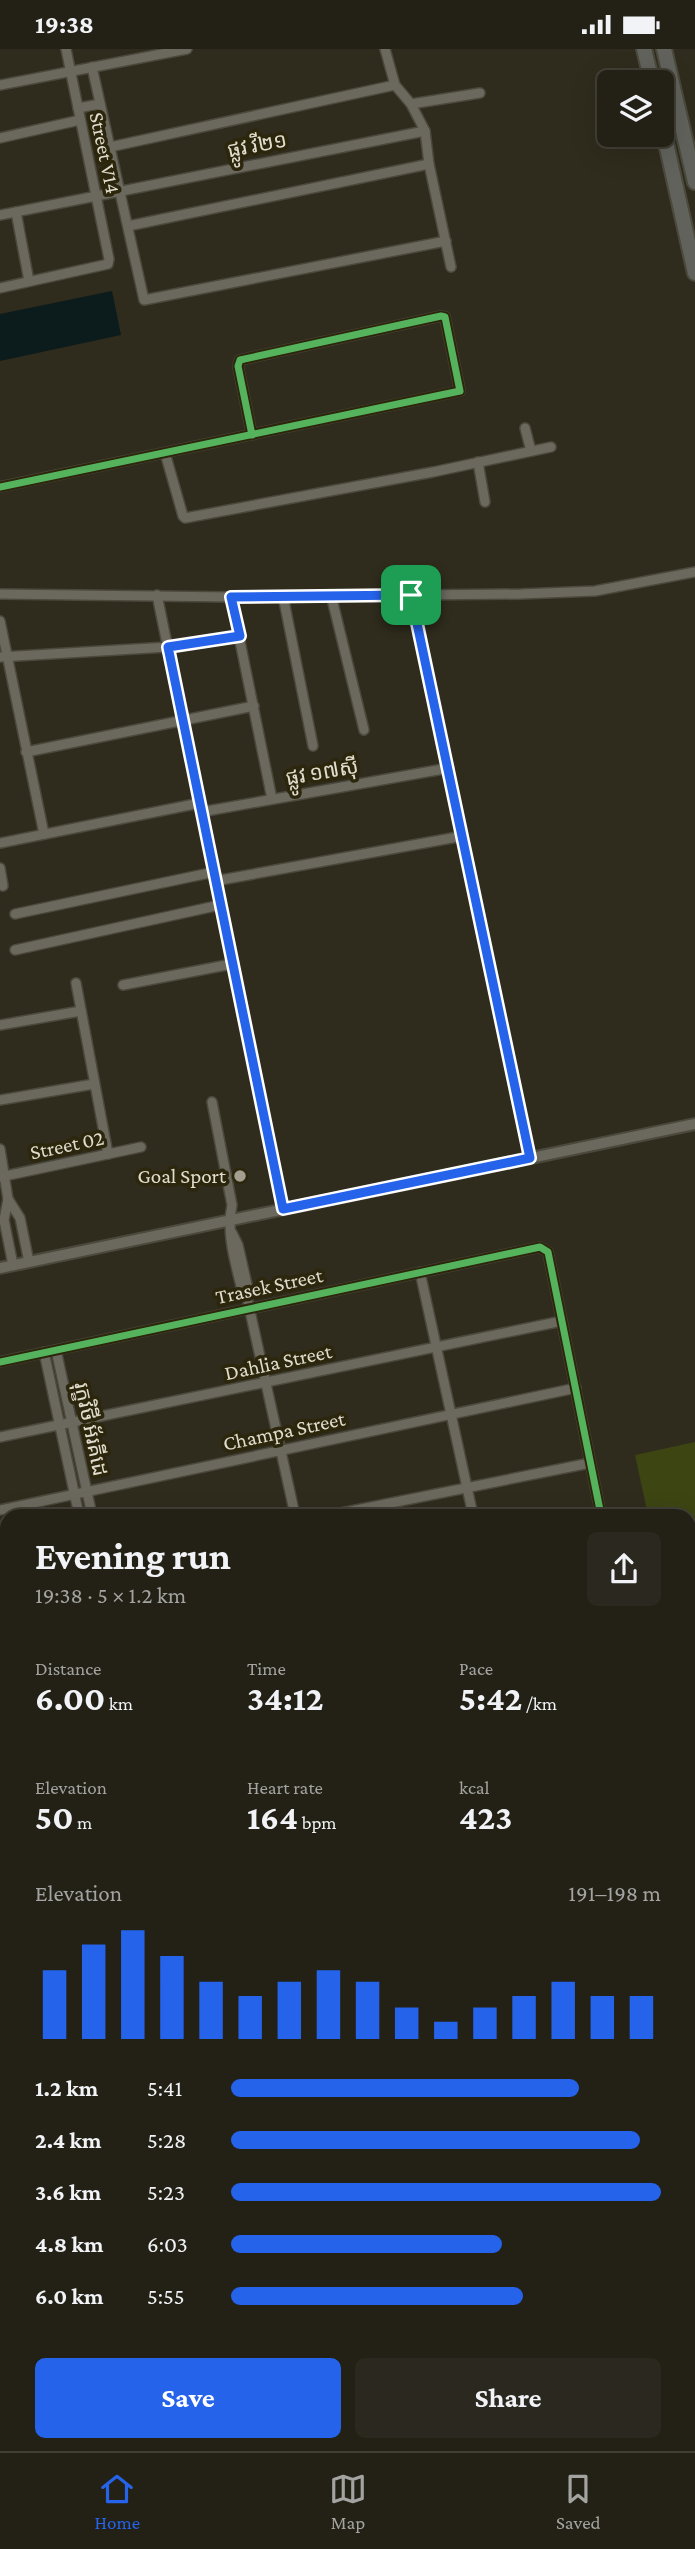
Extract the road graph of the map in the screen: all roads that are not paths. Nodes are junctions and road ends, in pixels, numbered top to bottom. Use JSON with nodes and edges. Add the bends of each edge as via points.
{"nodes":[{"id":1,"x":66,"y":49,"type":"edge"},
{"id":2,"x":187,"y":49,"type":"edge"},
{"id":3,"x":385,"y":49,"type":"edge"},
{"id":4,"x":644,"y":49,"type":"edge"},
{"id":5,"x":664,"y":49,"type":"edge"},
{"id":6,"x":92,"y":67,"type":"junction"},
{"id":7,"x":649,"y":70,"type":"edge"},
{"id":8,"x":71,"y":71,"type":"junction"},
{"id":9,"x":0,"y":85,"type":"edge"},
{"id":10,"x":395,"y":85,"type":"junction"},
{"id":11,"x":480,"y":93,"type":"dead end"},
{"id":12,"x":100,"y":104,"type":"junction"},
{"id":13,"x":411,"y":104,"type":"junction"},
{"id":14,"x":78,"y":108,"type":"junction"},
{"id":15,"x":80,"y":120,"type":"junction"},
{"id":16,"x":425,"y":131,"type":"junction"},
{"id":17,"x":0,"y":138,"type":"edge"},
{"id":18,"x":110,"y":146,"type":"junction"},
{"id":19,"x":667,"y":147,"type":"edge"},
{"id":20,"x":429,"y":164,"type":"junction"},
{"id":21,"x":695,"y":182,"type":"edge"},
{"id":22,"x":119,"y":190,"type":"junction"},
{"id":23,"x":96,"y":195,"type":"junction"},
{"id":24,"x":16,"y":212,"type":"junction"},
{"id":25,"x":0,"y":215,"type":"edge"},
{"id":26,"x":128,"y":226,"type":"junction"},
{"id":27,"x":446,"y":241,"type":"junction"},
{"id":28,"x":451,"y":268,"type":"dead end"},
{"id":29,"x":695,"y":273,"type":"edge"},
{"id":30,"x":29,"y":281,"type":"junction"},
{"id":31,"x":0,"y":288,"type":"edge"},
{"id":32,"x":525,"y":428,"type":"dead end"},
{"id":33,"x":252,"y":435,"type":"junction"},
{"id":34,"x":551,"y":447,"type":"dead end"},
{"id":35,"x":531,"y":450,"type":"junction"},
{"id":36,"x":165,"y":453,"type":"junction"},
{"id":37,"x":478,"y":462,"type":"junction"},
{"id":38,"x":0,"y":487,"type":"edge"},
{"id":39,"x":485,"y":502,"type":"dead end"},
{"id":40,"x":695,"y":572,"type":"edge"},
{"id":41,"x":0,"y":594,"type":"edge"},
{"id":42,"x":157,"y":595,"type":"junction"},
{"id":43,"x":331,"y":595,"type":"junction"},
{"id":44,"x":411,"y":595,"type":"junction"},
{"id":45,"x":283,"y":596,"type":"junction"},
{"id":46,"x":231,"y":597,"type":"junction"},
{"id":47,"x":0,"y":621,"type":"edge"},
{"id":48,"x":240,"y":636,"type":"junction"},
{"id":49,"x":168,"y":647,"type":"junction"},
{"id":50,"x":3,"y":656,"type":"edge"},
{"id":51,"x":254,"y":706,"type":"junction"},
{"id":52,"x":182,"y":719,"type":"junction"},
{"id":53,"x":363,"y":730,"type":"dead end"},
{"id":54,"x":313,"y":746,"type":"dead end"},
{"id":55,"x":26,"y":752,"type":"junction"},
{"id":56,"x":449,"y":768,"type":"junction"},
{"id":57,"x":272,"y":799,"type":"junction"},
{"id":58,"x":200,"y":808,"type":"junction"},
{"id":59,"x":44,"y":834,"type":"junction"},
{"id":60,"x":463,"y":835,"type":"junction"},
{"id":61,"x":0,"y":843,"type":"edge"},
{"id":62,"x":0,"y":868,"type":"edge"},
{"id":63,"x":214,"y":876,"type":"junction"},
{"id":64,"x":3,"y":886,"type":"dead end"},
{"id":65,"x":220,"y":905,"type":"junction"},
{"id":66,"x":15,"y":914,"type":"dead end"},
{"id":67,"x":15,"y":950,"type":"dead end"},
{"id":68,"x":232,"y":964,"type":"junction"},
{"id":69,"x":76,"y":983,"type":"dead end"},
{"id":70,"x":123,"y":985,"type":"dead end"},
{"id":71,"x":81,"y":1011,"type":"junction"},
{"id":72,"x":0,"y":1025,"type":"edge"},
{"id":73,"x":94,"y":1084,"type":"junction"},
{"id":74,"x":0,"y":1100,"type":"edge"},
{"id":75,"x":212,"y":1102,"type":"dead end"},
{"id":76,"x":695,"y":1124,"type":"edge"},
{"id":77,"x":141,"y":1147,"type":"dead end"},
{"id":78,"x":0,"y":1149,"type":"edge"},
{"id":79,"x":108,"y":1154,"type":"junction"},
{"id":80,"x":530,"y":1158,"type":"junction"},
{"id":81,"x":2,"y":1176,"type":"edge"},
{"id":82,"x":8,"y":1199,"type":"junction"},
{"id":83,"x":283,"y":1209,"type":"junction"},
{"id":84,"x":229,"y":1220,"type":"junction"},
{"id":85,"x":232,"y":1233,"type":"junction"},
{"id":86,"x":29,"y":1262,"type":"junction"},
{"id":87,"x":13,"y":1265,"type":"junction"},
{"id":88,"x":0,"y":1268,"type":"edge"},
{"id":89,"x":420,"y":1272,"type":"junction"},
{"id":90,"x":246,"y":1293,"type":"junction"},
{"id":91,"x":249,"y":1308,"type":"junction"},
{"id":92,"x":562,"y":1321,"type":"junction"},
{"id":93,"x":436,"y":1347,"type":"junction"},
{"id":94,"x":56,"y":1350,"type":"junction"},
{"id":95,"x":44,"y":1352,"type":"junction"},
{"id":96,"x":0,"y":1361,"type":"edge"},
{"id":97,"x":267,"y":1382,"type":"junction"},
{"id":98,"x":576,"y":1388,"type":"junction"},
{"id":99,"x":451,"y":1414,"type":"junction"},
{"id":100,"x":71,"y":1422,"type":"junction"},
{"id":101,"x":59,"y":1424,"type":"junction"},
{"id":102,"x":0,"y":1437,"type":"edge"},
{"id":103,"x":281,"y":1450,"type":"junction"},
{"id":104,"x":590,"y":1463,"type":"junction"},
{"id":105,"x":467,"y":1489,"type":"junction"},
{"id":106,"x":86,"y":1490,"type":"junction"},
{"id":107,"x":74,"y":1492,"type":"junction"},
{"id":108,"x":4,"y":1509,"type":"edge"},
{"id":109,"x":78,"y":1509,"type":"edge"},
{"id":110,"x":91,"y":1509,"type":"edge"},
{"id":111,"x":294,"y":1509,"type":"edge"},
{"id":112,"x":362,"y":1509,"type":"edge"},
{"id":113,"x":472,"y":1509,"type":"edge"},
{"id":114,"x":600,"y":1509,"type":"edge"}],
"edges":[{"from":1,"to":8,"type":"street","name":"Street V14"},
{"from":2,"to":6,"type":"street"},
{"from":3,"to":10,"type":"street"},
{"from":4,"to":7,"type":"main road"},
{"from":5,"to":21,"type":"main road"},
{"from":6,"to":8,"type":"street"},
{"from":6,"to":12,"type":"street"},
{"from":8,"to":9,"type":"street"},
{"from":8,"to":14,"type":"street","name":"Street V14"},
{"from":10,"to":13,"type":"street"},
{"from":10,"to":18,"type":"street"},
{"from":11,"to":13,"type":"street"},
{"from":12,"to":14,"type":"street"},
{"from":12,"to":18,"type":"street"},
{"from":13,"to":16,"type":"street"},
{"from":14,"to":15,"type":"street","name":"Street V14"},
{"from":15,"to":17,"type":"street"},
{"from":15,"to":23,"type":"street","name":"Street V14"},
{"from":16,"to":20,"type":"street"},
{"from":16,"to":22,"type":"street","name":"ផ្លូវ វី២១"},
{"from":18,"to":22,"type":"street"},
{"from":19,"to":29,"type":"main road"},
{"from":20,"to":26,"type":"street"},
{"from":20,"to":27,"type":"street"},
{"from":22,"to":23,"type":"street","name":"ផ្លូវ វី២១"},
{"from":22,"to":26,"type":"street"},
{"from":23,"to":24,"type":"street","name":"ផ្លូវ វី២១"},
{"from":23,"to":30,"type":"street","name":"Street V14","via":[[108,264]]},
{"from":24,"to":25,"type":"street","name":"ផ្លូវ វី២១"},
{"from":24,"to":30,"type":"street"},
{"from":26,"to":27,"type":"street","via":[[141,296],[147,301]]},
{"from":27,"to":28,"type":"street"},
{"from":30,"to":31,"type":"street"},
{"from":32,"to":35,"type":"street"},
{"from":33,"to":33,"type":"street","via":[[240,360],[445,317],[460,391]]},
{"from":33,"to":36,"type":"street"},
{"from":34,"to":35,"type":"street"},
{"from":35,"to":37,"type":"street"},
{"from":36,"to":37,"type":"street","via":[[185,518]]},
{"from":36,"to":38,"type":"street"},
{"from":37,"to":39,"type":"street"},
{"from":40,"to":44,"type":"street","via":[[595,591]]},
{"from":41,"to":42,"type":"street"},
{"from":42,"to":46,"type":"street"},
{"from":42,"to":49,"type":"street"},
{"from":43,"to":44,"type":"street"},
{"from":43,"to":45,"type":"street"},
{"from":43,"to":53,"type":"street"},
{"from":44,"to":56,"type":"street"},
{"from":45,"to":46,"type":"street"},
{"from":45,"to":54,"type":"street"},
{"from":46,"to":48,"type":"street"},
{"from":47,"to":50,"type":"street"},
{"from":48,"to":49,"type":"street"},
{"from":48,"to":51,"type":"street"},
{"from":49,"to":50,"type":"street"},
{"from":49,"to":52,"type":"street"},
{"from":50,"to":55,"type":"street"},
{"from":51,"to":52,"type":"street"},
{"from":51,"to":57,"type":"street"},
{"from":52,"to":55,"type":"street"},
{"from":52,"to":58,"type":"street"},
{"from":55,"to":59,"type":"street"},
{"from":56,"to":57,"type":"street","name":"ផ្លូវ ១៧ស៊ី"},
{"from":56,"to":60,"type":"street"},
{"from":57,"to":58,"type":"street","name":"ផ្លូវ ១៧ស៊ី"},
{"from":58,"to":59,"type":"street","name":"ផ្លូវ ១៧ស៊ី"},
{"from":58,"to":63,"type":"street"},
{"from":59,"to":61,"type":"street","name":"ផ្លូវ ១៧ស៊ី"},
{"from":60,"to":63,"type":"street"},
{"from":60,"to":80,"type":"street"},
{"from":62,"to":64,"type":"street"},
{"from":63,"to":65,"type":"street"},
{"from":63,"to":66,"type":"street"},
{"from":65,"to":67,"type":"street"},
{"from":65,"to":68,"type":"street"},
{"from":68,"to":70,"type":"street"},
{"from":68,"to":83,"type":"street"},
{"from":69,"to":71,"type":"street"},
{"from":71,"to":72,"type":"street"},
{"from":71,"to":73,"type":"street"},
{"from":73,"to":74,"type":"street"},
{"from":73,"to":79,"type":"street"},
{"from":75,"to":84,"type":"street","via":[[232,1205]]},
{"from":76,"to":80,"type":"street"},
{"from":77,"to":79,"type":"street","name":"Street 02"},
{"from":78,"to":81,"type":"street"},
{"from":79,"to":81,"type":"street","name":"Street 02"},
{"from":80,"to":83,"type":"street"},
{"from":81,"to":82,"type":"street"},
{"from":82,"to":86,"type":"street","via":[[20,1218]]},
{"from":82,"to":87,"type":"street","via":[[4,1220]]},
{"from":83,"to":84,"type":"street"},
{"from":84,"to":85,"type":"street"},
{"from":84,"to":86,"type":"street"},
{"from":85,"to":90,"type":"street"},
{"from":85,"to":90,"type":"street"},
{"from":86,"to":87,"type":"street"},
{"from":87,"to":88,"type":"street"},
{"from":89,"to":91,"type":"street","name":"Trasek Street"},
{"from":89,"to":92,"type":"street","name":"Trasek Street","via":[[540,1247],[548,1252]]},
{"from":89,"to":93,"type":"street"},
{"from":90,"to":91,"type":"street"},
{"from":91,"to":94,"type":"street","name":"Trasek Street"},
{"from":91,"to":97,"type":"street"},
{"from":92,"to":93,"type":"street","name":"Dahlia Street"},
{"from":92,"to":98,"type":"street"},
{"from":93,"to":97,"type":"street","name":"Dahlia Street"},
{"from":93,"to":99,"type":"street"},
{"from":94,"to":95,"type":"street","name":"Trasek Street"},
{"from":94,"to":100,"type":"street","name":"រុក្ខវិថី អ័រគីដេ"},
{"from":95,"to":96,"type":"street","name":"Trasek Street"},
{"from":95,"to":101,"type":"street","name":"រុក្ខវិថី អ័រគីដេ"},
{"from":97,"to":100,"type":"street","name":"Dahlia Street"},
{"from":97,"to":103,"type":"street"},
{"from":98,"to":99,"type":"street","name":"Champa Street"},
{"from":98,"to":104,"type":"street"},
{"from":99,"to":103,"type":"street","name":"Champa Street"},
{"from":99,"to":105,"type":"street"},
{"from":100,"to":101,"type":"street","name":"Dahlia Street"},
{"from":100,"to":106,"type":"street","name":"រុក្ខវិថី អ័រគីដេ"},
{"from":101,"to":102,"type":"street","name":"Dahlia Street"},
{"from":101,"to":107,"type":"street","name":"រុក្ខវិថី អ័រគីដេ"},
{"from":103,"to":106,"type":"street","name":"Champa Street"},
{"from":103,"to":111,"type":"street"},
{"from":104,"to":105,"type":"street"},
{"from":104,"to":114,"type":"street"},
{"from":105,"to":112,"type":"street"},
{"from":105,"to":113,"type":"street"},
{"from":106,"to":107,"type":"street","name":"Champa Street"},
{"from":106,"to":110,"type":"street","name":"រុក្ខវិថី អ័រគីដេ"},
{"from":107,"to":108,"type":"street","name":"Champa Street"},
{"from":107,"to":109,"type":"street","name":"រុក្ខវិថី អ័រគីដេ"}]}
